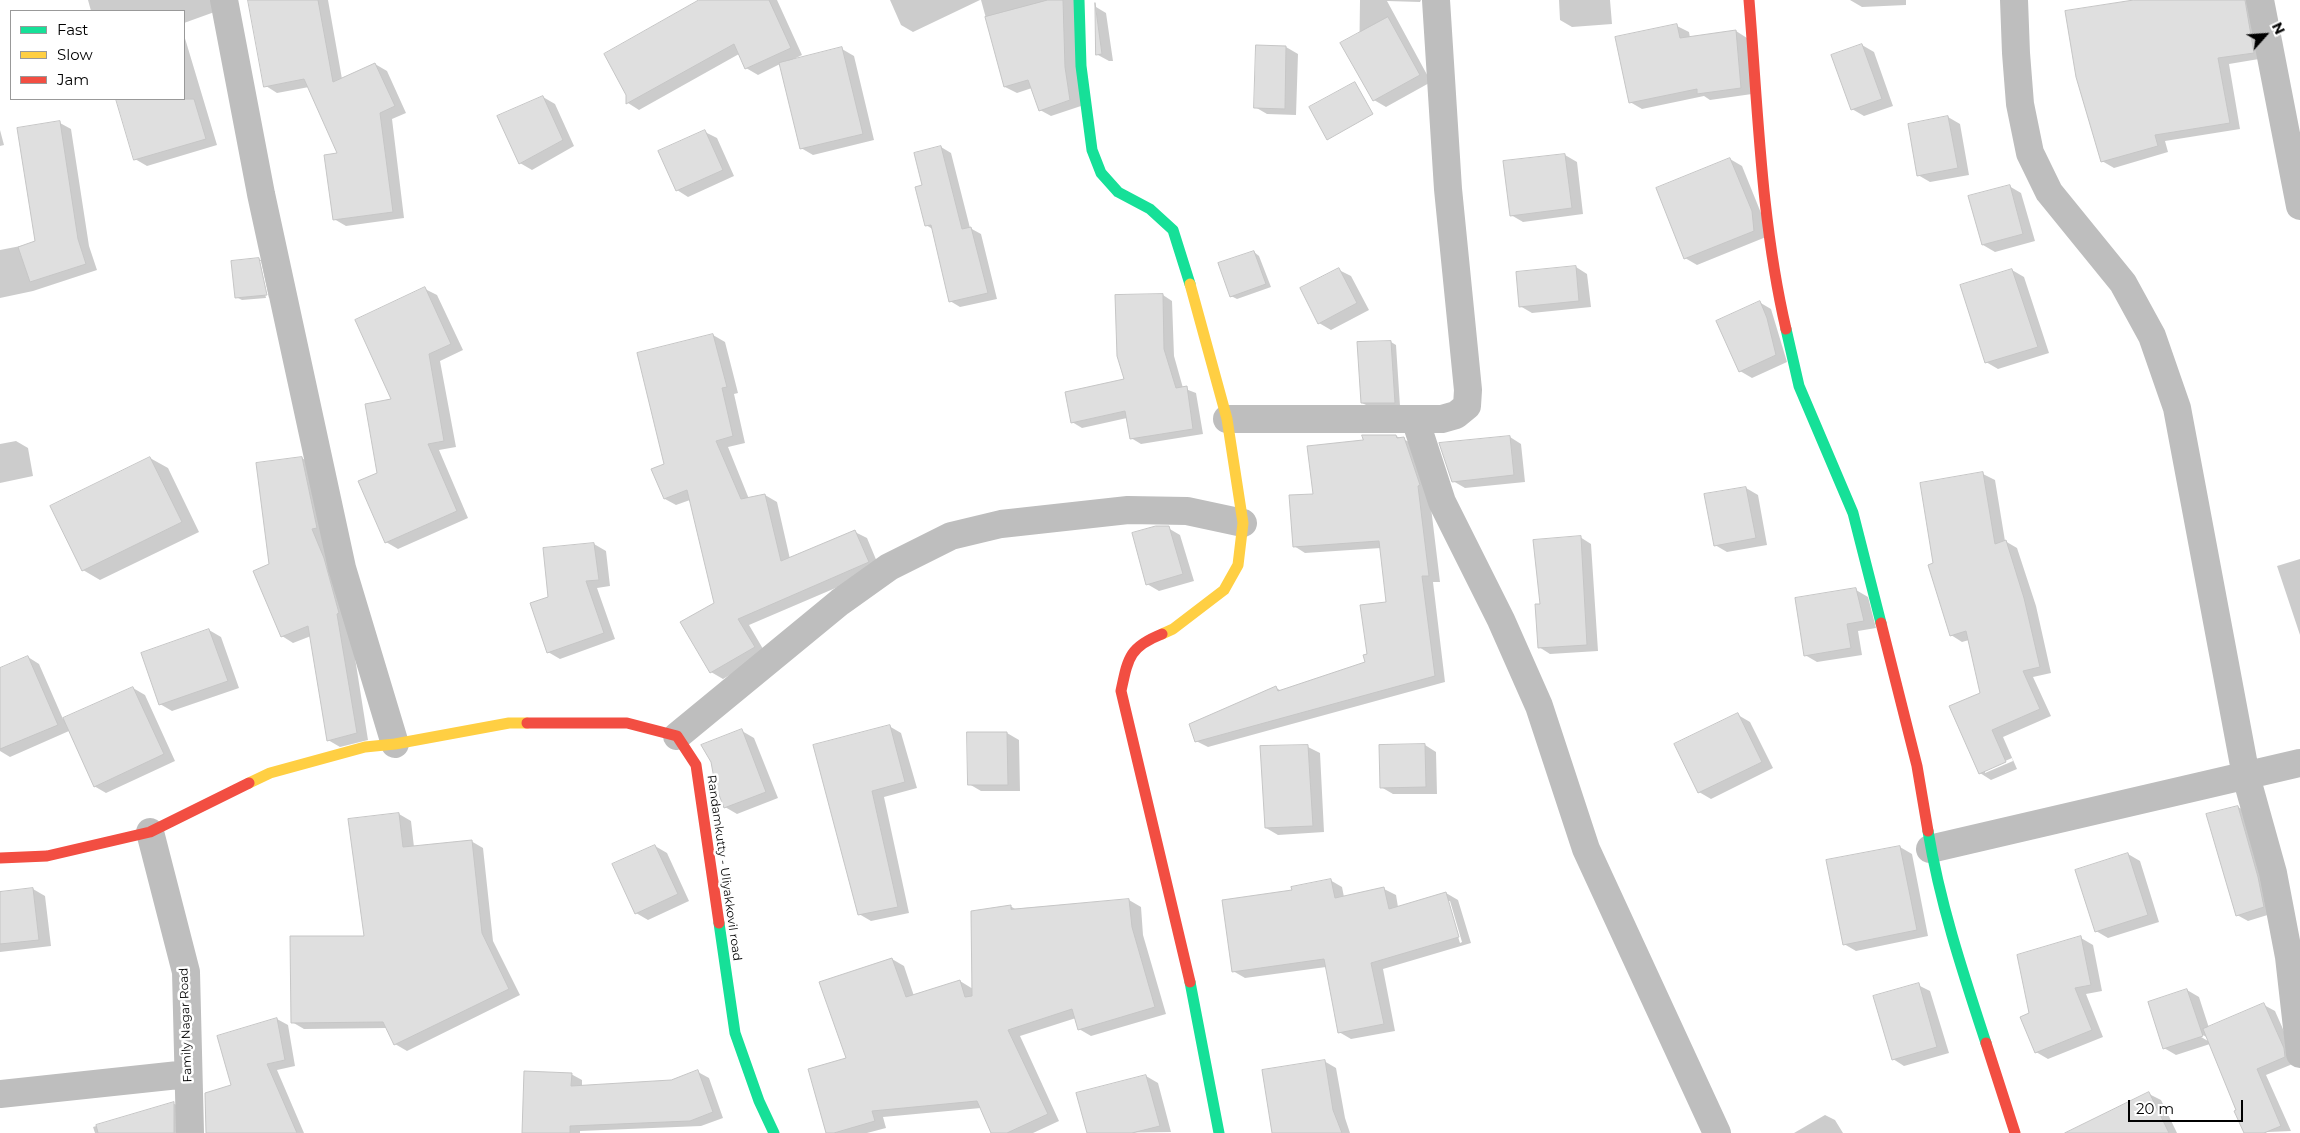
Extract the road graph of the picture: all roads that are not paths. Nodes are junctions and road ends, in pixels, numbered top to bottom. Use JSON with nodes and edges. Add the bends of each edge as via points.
{"nodes":[{"id":1,"x":224,"y":0,"type":"edge"},
{"id":2,"x":1079,"y":0,"type":"edge"},
{"id":3,"x":1436,"y":0,"type":"edge"},
{"id":4,"x":1749,"y":0,"type":"edge"},
{"id":5,"x":2014,"y":0,"type":"edge"},
{"id":6,"x":2260,"y":0,"type":"edge"},
{"id":7,"x":2300,"y":206,"type":"edge"},
{"id":8,"x":1227,"y":419,"type":"junction"},
{"id":9,"x":1415,"y":419,"type":"junction"},
{"id":10,"x":1243,"y":523,"type":"junction"},
{"id":11,"x":677,"y":736,"type":"junction"},
{"id":12,"x":395,"y":744,"type":"junction"},
{"id":13,"x":2300,"y":763,"type":"edge"},
{"id":14,"x":2246,"y":776,"type":"junction"},
{"id":15,"x":150,"y":832,"type":"junction"},
{"id":16,"x":1930,"y":849,"type":"junction"},
{"id":17,"x":0,"y":858,"type":"edge"},
{"id":18,"x":2300,"y":1054,"type":"edge"},
{"id":19,"x":188,"y":1074,"type":"junction"},
{"id":20,"x":0,"y":1094,"type":"edge"},
{"id":21,"x":190,"y":1133,"type":"edge"},
{"id":22,"x":774,"y":1133,"type":"edge"},
{"id":23,"x":1220,"y":1133,"type":"edge"},
{"id":24,"x":1717,"y":1133,"type":"edge"},
{"id":25,"x":2014,"y":1133,"type":"edge"}],
"edges":[{"from":1,"to":12,"type":"street","via":[[342,568]]},
{"from":2,"to":8,"type":"street","via":[[1081,66],[1092,150],[1101,173],[1118,192],[1150,208],[1173,230]]},
{"from":3,"to":9,"type":"street","via":[[1448,189],[1468,390],[1467,406],[1456,415],[1442,420]]},
{"from":4,"to":16,"type":"street","via":[[1764,192],[1778,295],[1800,386],[1853,513],[1917,766]]},
{"from":5,"to":14,"type":"street","via":[[2020,104],[2030,153],[2048,192],[2123,283],[2152,336],[2177,408]]},
{"from":6,"to":7,"type":"street"},
{"from":8,"to":9,"type":"street"},
{"from":8,"to":10,"type":"street"},
{"from":9,"to":24,"type":"street","via":[[1442,502],[1501,620],[1539,706],[1586,849]]},
{"from":10,"to":11,"type":"street","via":[[1187,511],[1128,510],[1001,524],[950,536],[889,567],[840,602]]},
{"from":10,"to":23,"type":"street","via":[[1238,565],[1224,590],[1173,629],[1144,641],[1128,659],[1120,691],[1190,981]]},
{"from":11,"to":12,"type":"street","via":[[627,723],[510,723]]},
{"from":11,"to":22,"type":"street","name":"Randamkutty - Uliyakkovil road","via":[[696,765],[735,1034]]},
{"from":12,"to":15,"type":"street","via":[[365,747],[270,773]]},
{"from":13,"to":14,"type":"street"},
{"from":14,"to":16,"type":"street"},
{"from":14,"to":18,"type":"street","via":[[2273,873],[2289,957]]},
{"from":15,"to":17,"type":"street","via":[[47,856]]},
{"from":15,"to":19,"type":"street","name":"Family Nagar Road","via":[[186,972]]},
{"from":16,"to":25,"type":"street","via":[[1957,957]]},
{"from":19,"to":20,"type":"street"},
{"from":19,"to":21,"type":"street","name":"Family Nagar Road"}]}
